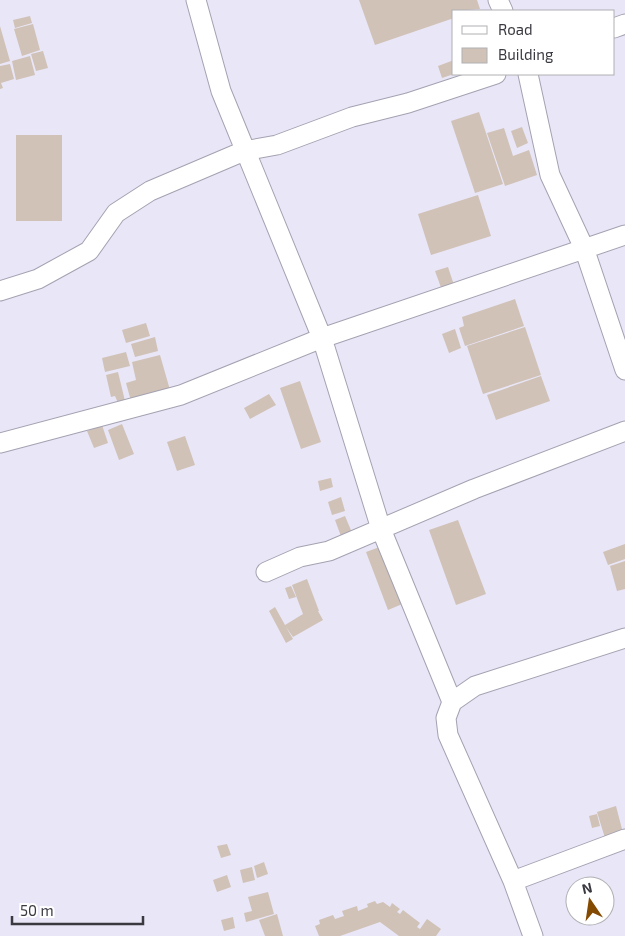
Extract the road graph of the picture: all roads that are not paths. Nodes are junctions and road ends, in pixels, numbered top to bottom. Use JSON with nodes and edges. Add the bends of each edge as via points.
{"nodes":[{"id":1,"x":196,"y":0,"type":"edge"},
{"id":2,"x":493,"y":75,"type":"edge"},
{"id":3,"x":528,"y":75,"type":"edge"},
{"id":4,"x":244,"y":152,"type":"junction"},
{"id":5,"x":625,"y":234,"type":"edge"},
{"id":6,"x":584,"y":248,"type":"junction"},
{"id":7,"x":0,"y":291,"type":"edge"},
{"id":8,"x":322,"y":338,"type":"junction"},
{"id":9,"x":625,"y":370,"type":"edge"},
{"id":10,"x":625,"y":431,"type":"edge"},
{"id":11,"x":0,"y":443,"type":"edge"},
{"id":12,"x":382,"y":529,"type":"junction"},
{"id":13,"x":266,"y":572,"type":"dead end"},
{"id":14,"x":625,"y":638,"type":"edge"},
{"id":15,"x":452,"y":702,"type":"junction"},
{"id":16,"x":625,"y":839,"type":"edge"},
{"id":17,"x":513,"y":881,"type":"junction"},
{"id":18,"x":533,"y":936,"type":"edge"}],
"edges":[{"from":1,"to":4,"type":"street","via":[[221,92]]},
{"from":2,"to":4,"type":"street","via":[[408,103],[352,117],[276,145]]},
{"from":3,"to":6,"type":"street","via":[[550,175]]},
{"from":4,"to":7,"type":"street","via":[[150,191],[116,213],[89,251],[38,279]]},
{"from":4,"to":8,"type":"street"},
{"from":5,"to":6,"type":"street"},
{"from":6,"to":8,"type":"street"},
{"from":6,"to":9,"type":"street"},
{"from":8,"to":11,"type":"street","via":[[181,395]]},
{"from":8,"to":12,"type":"street"},
{"from":10,"to":12,"type":"street","via":[[474,489]]},
{"from":12,"to":13,"type":"street"},
{"from":12,"to":15,"type":"street"},
{"from":14,"to":15,"type":"street","via":[[475,686]]},
{"from":15,"to":17,"type":"street","via":[[446,718],[448,734]]},
{"from":16,"to":17,"type":"street"},
{"from":17,"to":18,"type":"street"}]}
